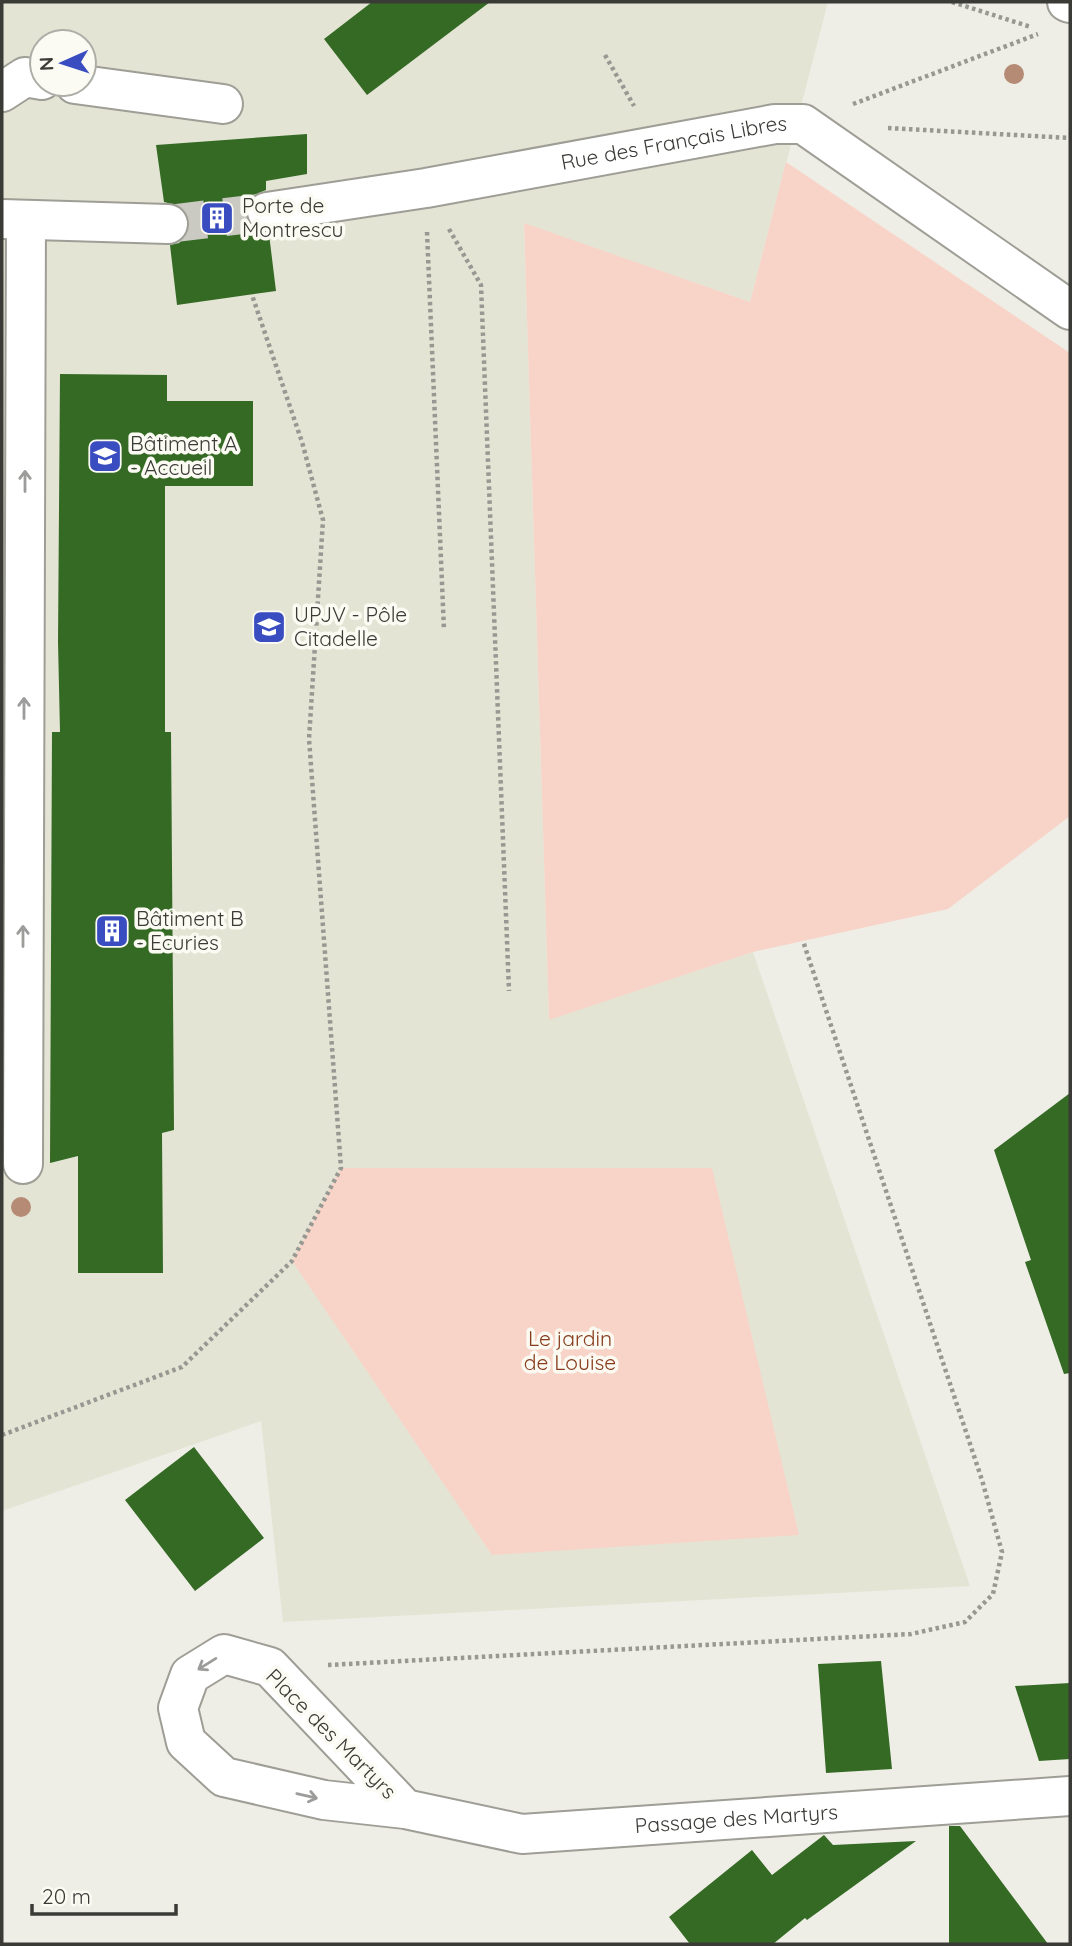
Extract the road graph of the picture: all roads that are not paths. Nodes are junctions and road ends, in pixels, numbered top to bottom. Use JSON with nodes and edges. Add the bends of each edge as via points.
{"nodes":[{"id":1,"x":28,"y":77,"type":"edge"},
{"id":2,"x":98,"y":87,"type":"edge"},
{"id":3,"x":2,"y":92,"type":"edge"},
{"id":4,"x":223,"y":104,"type":"dead end"},
{"id":5,"x":267,"y":212,"type":"tunnel mouth"},
{"id":6,"x":14,"y":220,"type":"edge"},
{"id":7,"x":168,"y":224,"type":"tunnel mouth"},
{"id":8,"x":1070,"y":310,"type":"edge"},
{"id":9,"x":12,"y":1004,"type":"edge"},
{"id":10,"x":23,"y":1164,"type":"dead end"},
{"id":11,"x":1070,"y":1796,"type":"edge"},
{"id":12,"x":405,"y":1810,"type":"junction"}],
"edges":[{"from":1,"to":3,"type":"street"},
{"from":2,"to":4,"type":"street"},
{"from":5,"to":8,"type":"street","name":"Rue des Français Libres","via":[[775,124],[803,124]]},
{"from":6,"to":7,"type":"street"},
{"from":9,"to":6,"type":"street","one_way":true},
{"from":9,"to":10,"type":"street"},
{"from":11,"to":12,"type":"street","name":"Passage des Martyrs","via":[[522,1834]]},
{"from":12,"to":12,"type":"street","name":"Place des Martyrs","one_way":true,"via":[[270,1667],[224,1654],[191,1675],[178,1708],[186,1742],[224,1777],[324,1800]]}]}
